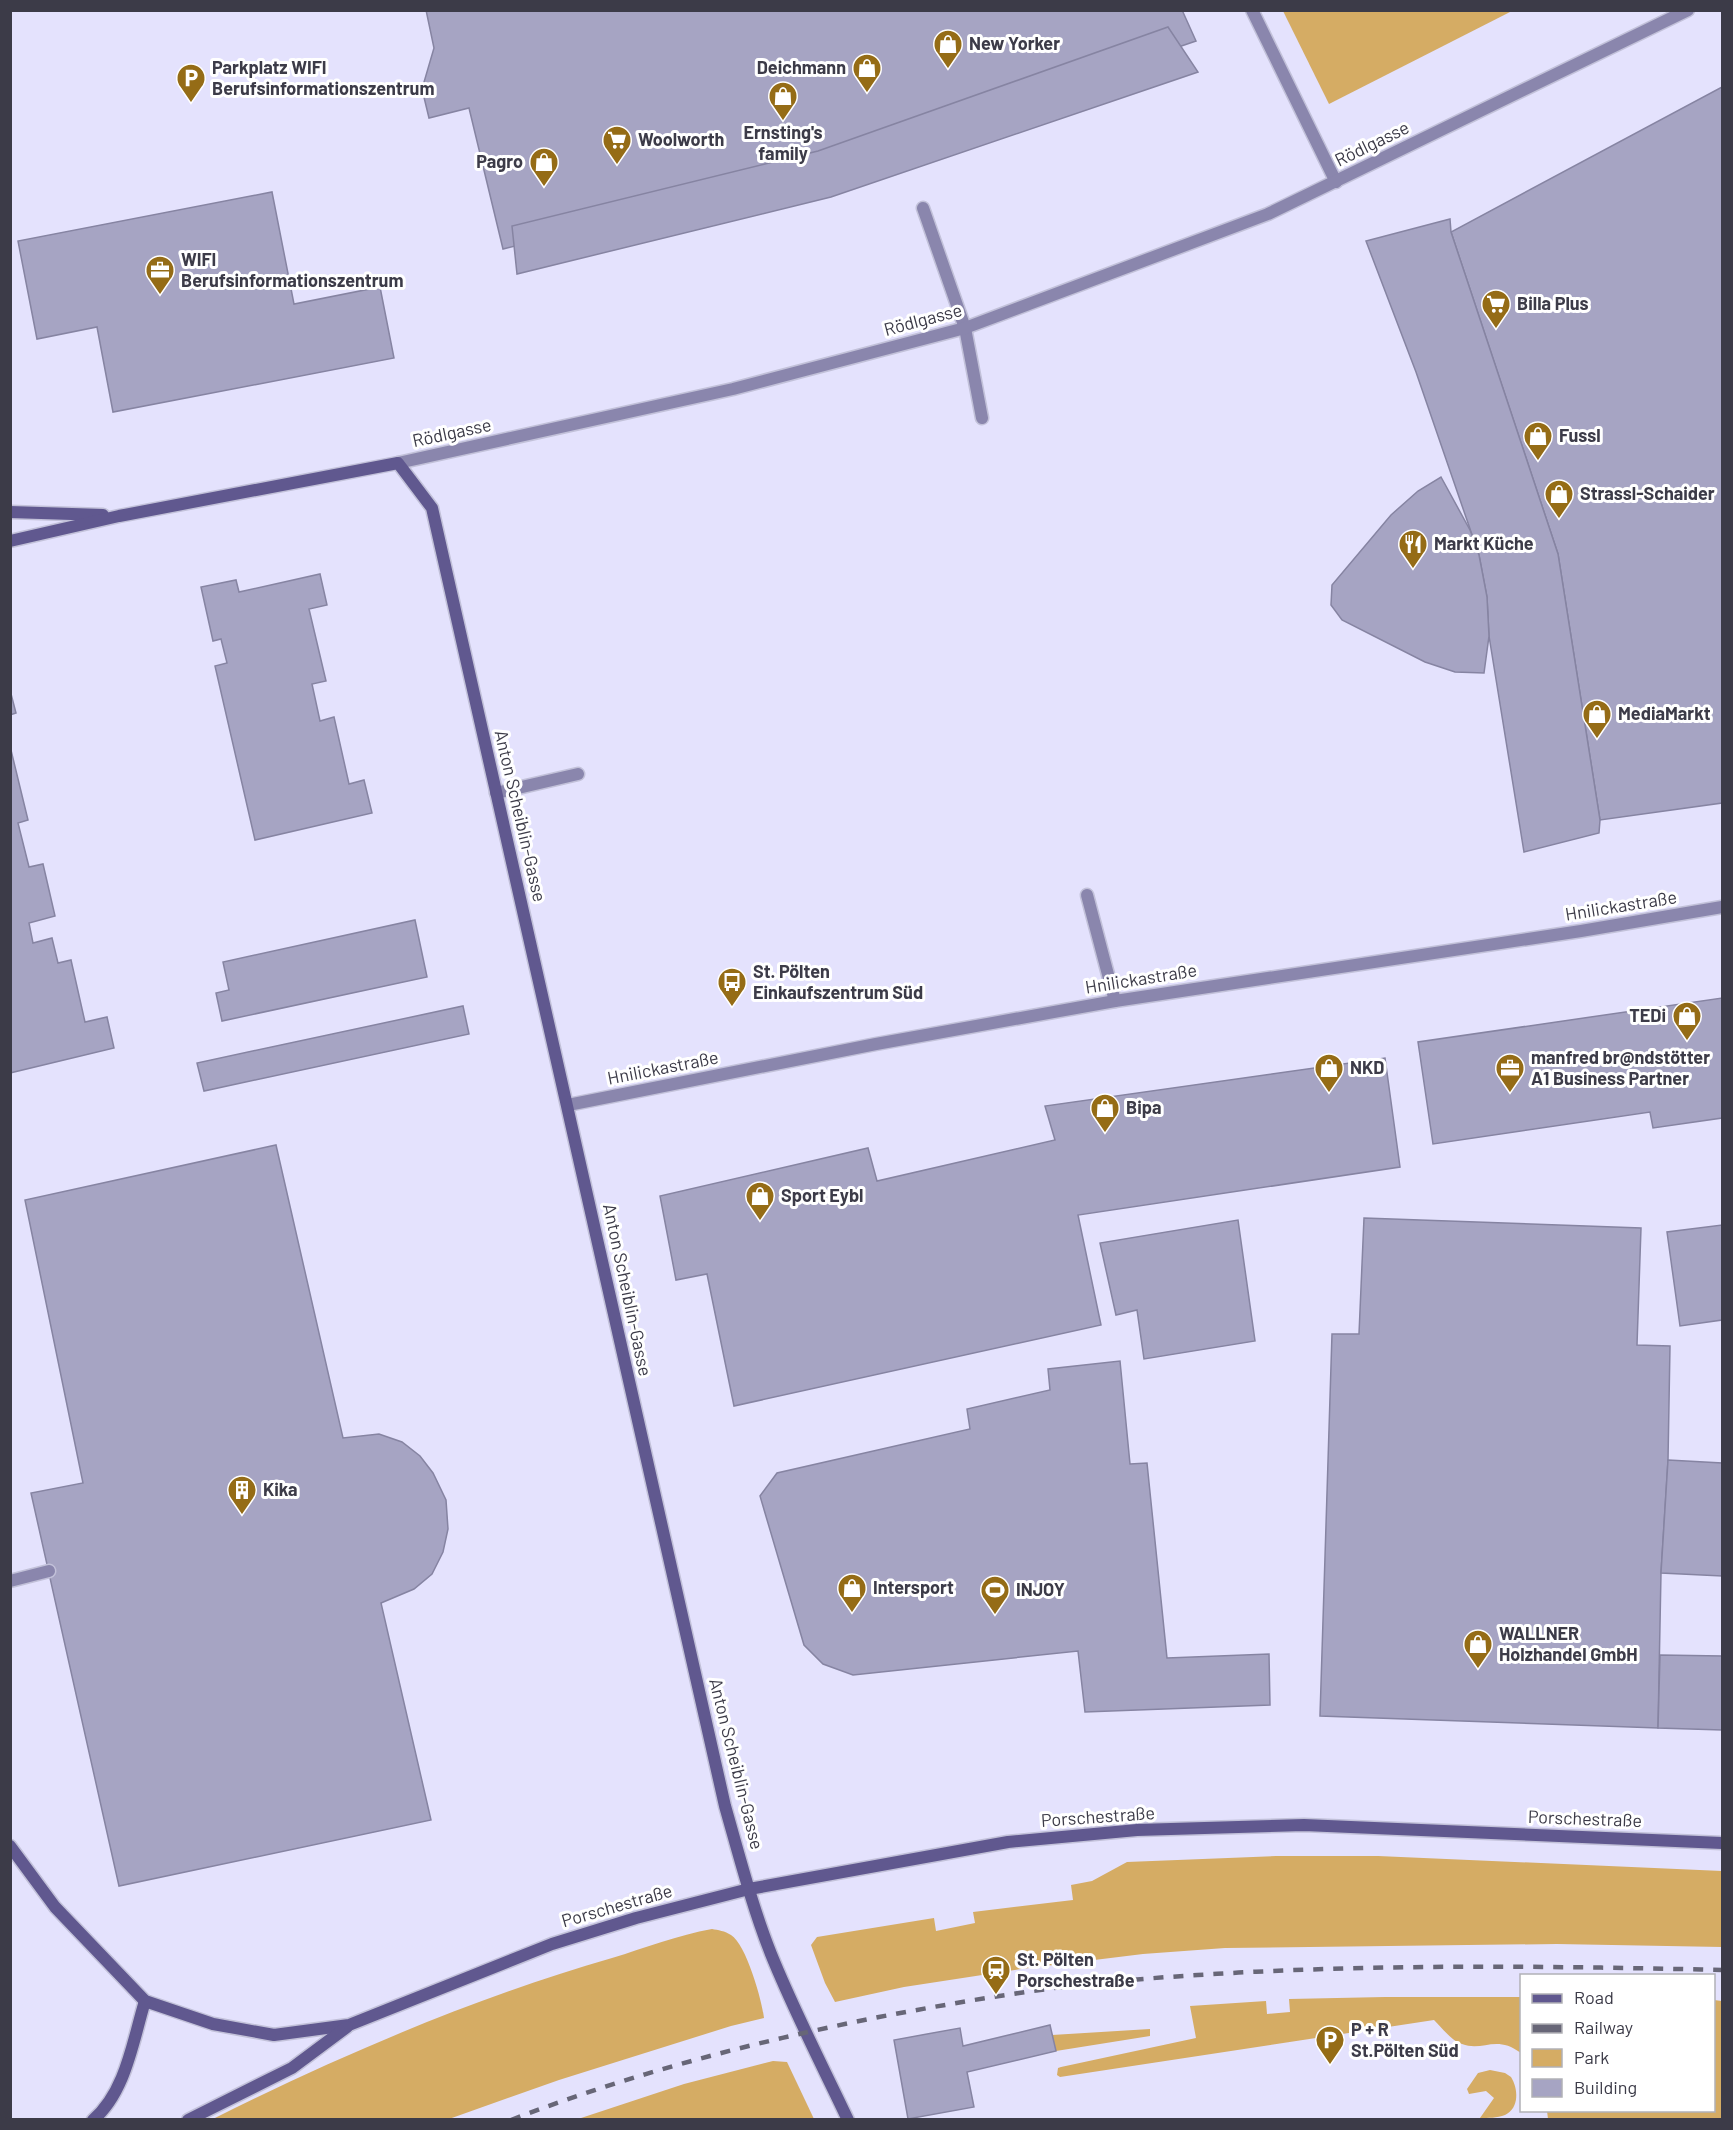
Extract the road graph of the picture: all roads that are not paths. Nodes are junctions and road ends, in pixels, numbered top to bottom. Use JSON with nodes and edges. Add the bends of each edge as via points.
{"nodes":[{"id":1,"x":1252,"y":10,"type":"edge"},
{"id":2,"x":1688,"y":10,"type":"edge"},
{"id":3,"x":1336,"y":182,"type":"junction"},
{"id":4,"x":923,"y":208,"type":"dead end"},
{"id":5,"x":965,"y":328,"type":"junction"},
{"id":6,"x":982,"y":418,"type":"dead end"},
{"id":7,"x":398,"y":463,"type":"junction"},
{"id":8,"x":10,"y":512,"type":"edge"},
{"id":9,"x":119,"y":516,"type":"junction"},
{"id":10,"x":10,"y":540,"type":"edge"},
{"id":11,"x":578,"y":774,"type":"dead end"},
{"id":12,"x":496,"y":793,"type":"junction"},
{"id":13,"x":1087,"y":895,"type":"dead end"},
{"id":14,"x":1722,"y":907,"type":"edge"},
{"id":15,"x":1114,"y":1001,"type":"junction"},
{"id":16,"x":568,"y":1105,"type":"junction"},
{"id":17,"x":49,"y":1571,"type":"dead end"},
{"id":18,"x":10,"y":1581,"type":"edge"},
{"id":19,"x":1722,"y":1843,"type":"edge"},
{"id":20,"x":10,"y":1846,"type":"edge"},
{"id":21,"x":749,"y":1889,"type":"junction"},
{"id":22,"x":140,"y":1996,"type":"junction"},
{"id":23,"x":349,"y":2025,"type":"junction"},
{"id":24,"x":93,"y":2120,"type":"edge"},
{"id":25,"x":188,"y":2120,"type":"edge"},
{"id":26,"x":848,"y":2120,"type":"edge"}],
"edges":[{"from":1,"to":3,"type":"street"},
{"from":2,"to":3,"type":"street","name":"Rödlgasse"},
{"from":3,"to":5,"type":"street","name":"Rödlgasse","via":[[1268,213]]},
{"from":4,"to":5,"type":"street"},
{"from":5,"to":6,"type":"street"},
{"from":5,"to":7,"type":"street","name":"Rödlgasse","via":[[733,389]]},
{"from":7,"to":9,"type":"street","name":"Rödlgasse"},
{"from":7,"to":12,"type":"street","name":"Anton Scheiblin-Gasse","via":[[432,508]]},
{"from":8,"to":9,"type":"street","name":"Rödlgasse"},
{"from":9,"to":10,"type":"street","name":"Rödlgasse"},
{"from":11,"to":12,"type":"street"},
{"from":12,"to":16,"type":"street","name":"Anton Scheiblin-Gasse"},
{"from":13,"to":15,"type":"street"},
{"from":14,"to":15,"type":"street","name":"Hnilickastraße"},
{"from":15,"to":16,"type":"street","name":"Hnilickastraße"},
{"from":16,"to":21,"type":"street","name":"Anton Scheiblin-Gasse","via":[[725,1806]]},
{"from":17,"to":18,"type":"street"},
{"from":19,"to":21,"type":"street","name":"Porschestraße","via":[[1304,1825],[1137,1830],[1008,1842]]},
{"from":20,"to":22,"type":"street","via":[[55,1907]]},
{"from":21,"to":23,"type":"street","name":"Porschestraße","via":[[552,1944]]},
{"from":21,"to":26,"type":"street","name":"Anton Scheiblin-Gasse","via":[[787,1993]]},
{"from":22,"to":23,"type":"street","via":[[213,2024],[274,2035]]},
{"from":22,"to":24,"type":"street","via":[[124,2071],[106,2109]]},
{"from":23,"to":25,"type":"street","via":[[292,2067]]}]}
